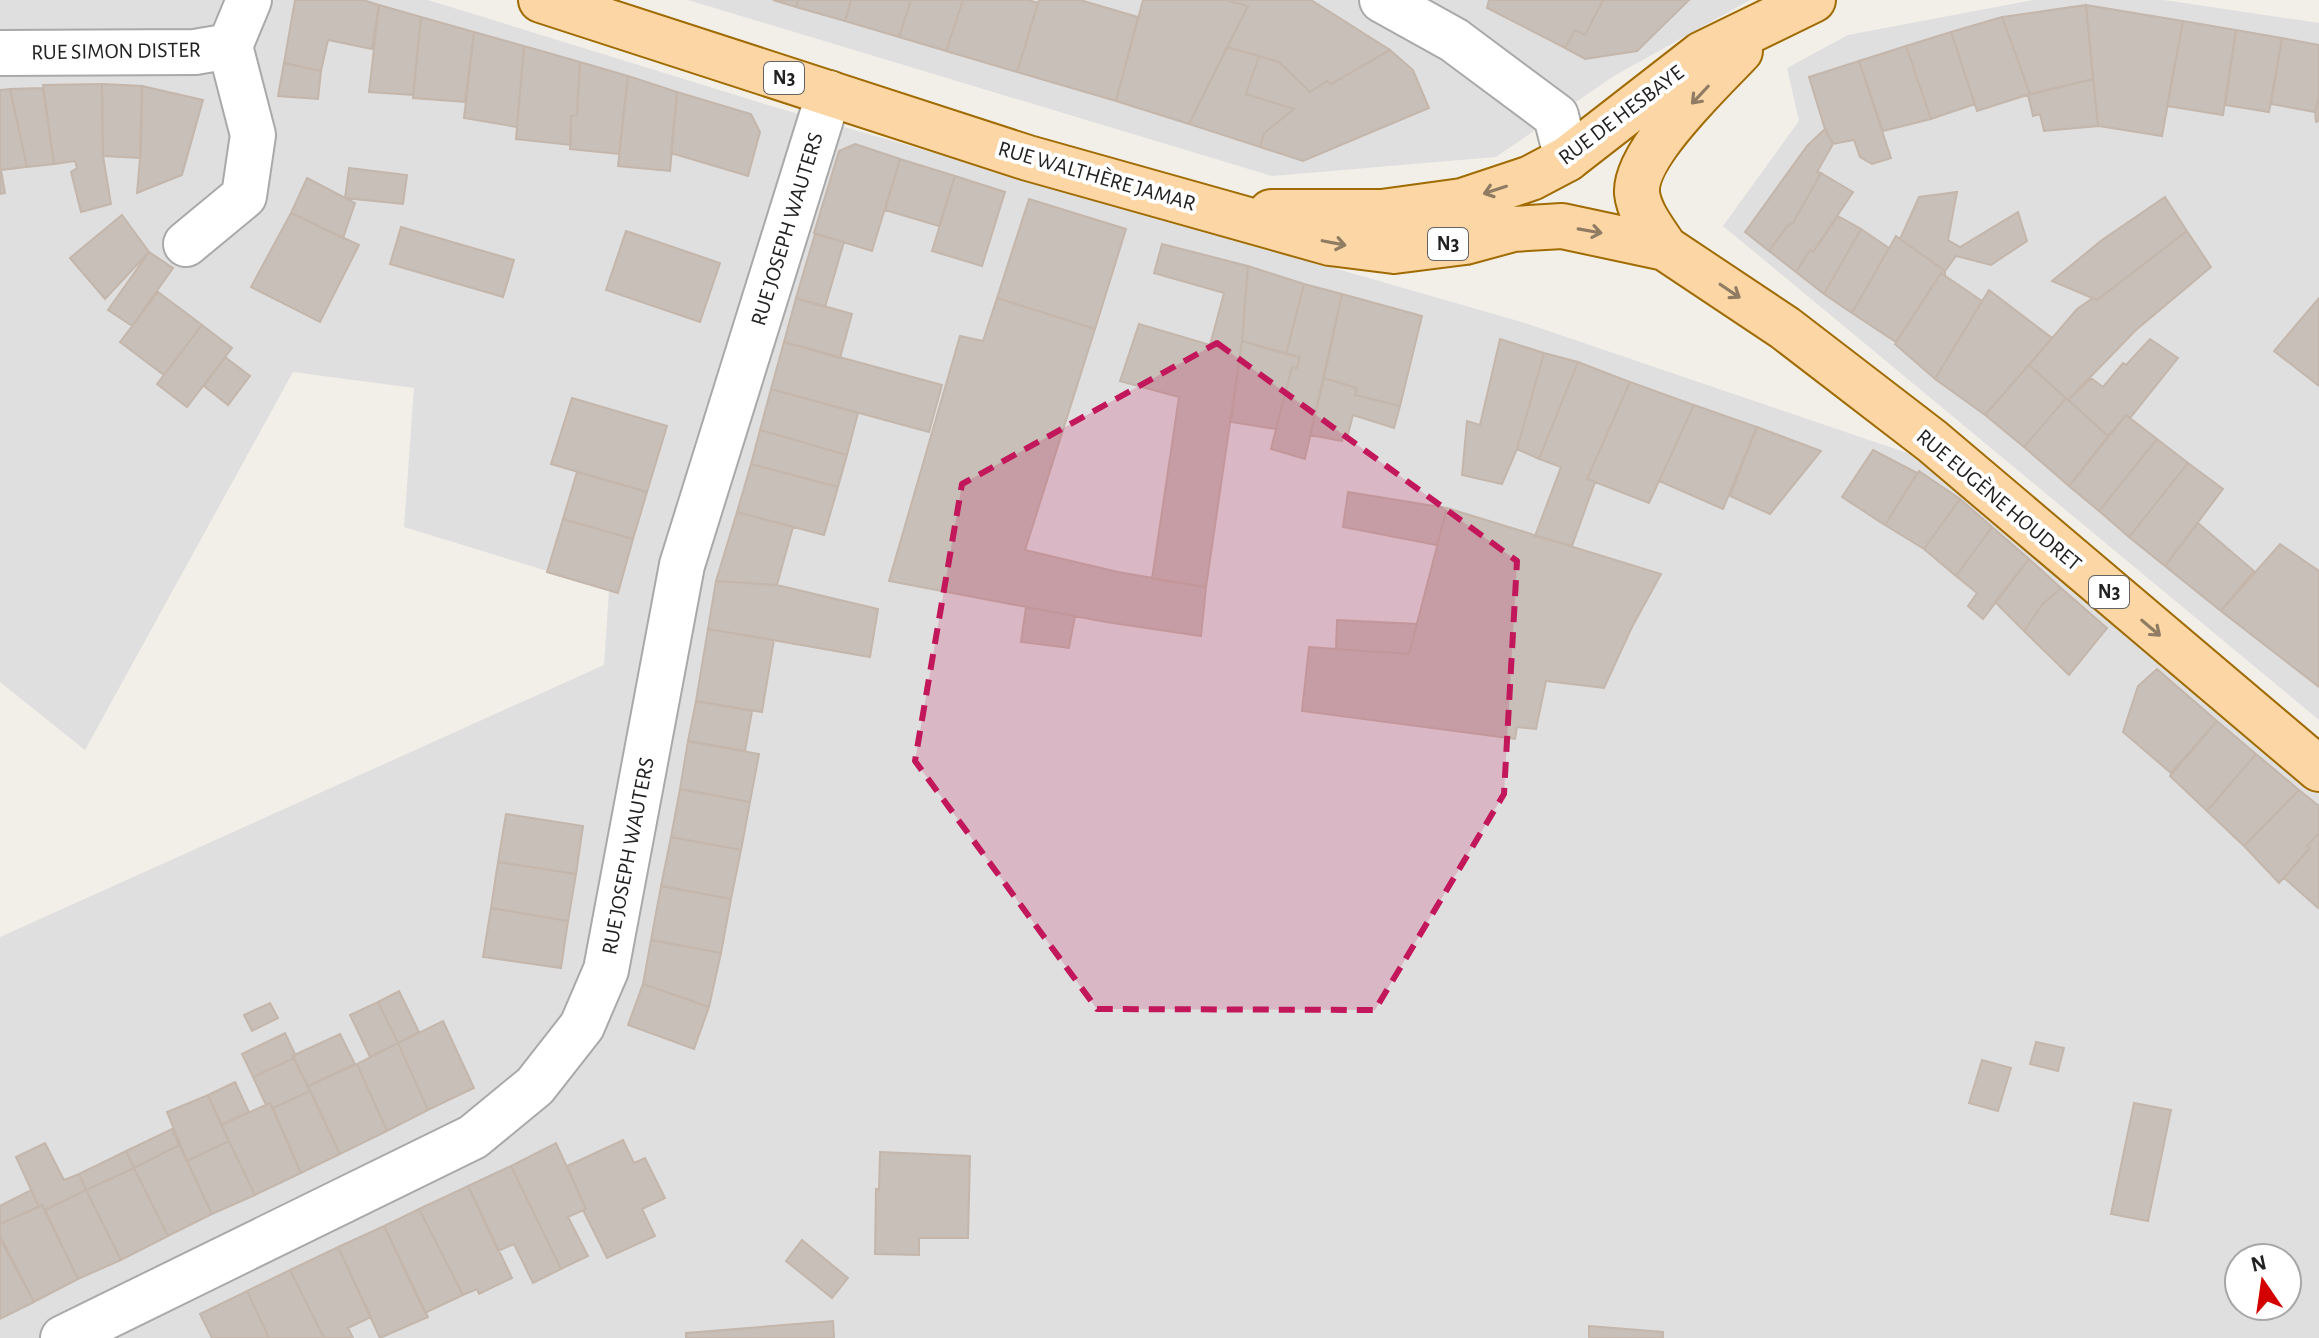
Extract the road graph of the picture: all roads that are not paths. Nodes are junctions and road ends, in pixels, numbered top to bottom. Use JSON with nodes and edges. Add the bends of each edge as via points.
{"nodes":[{"id":1,"x":249,"y":0,"type":"edge"},
{"id":2,"x":541,"y":0,"type":"edge"},
{"id":3,"x":1382,"y":0,"type":"edge"},
{"id":4,"x":1813,"y":0,"type":"edge"},
{"id":5,"x":1767,"y":23,"type":"junction"},
{"id":6,"x":230,"y":46,"type":"junction"},
{"id":7,"x":0,"y":53,"type":"edge"},
{"id":8,"x":829,"y":93,"type":"junction"},
{"id":9,"x":1567,"y":159,"type":"junction"},
{"id":10,"x":1232,"y":214,"type":"junction"},
{"id":11,"x":186,"y":244,"type":"dead end"},
{"id":12,"x":1665,"y":248,"type":"junction"},
{"id":13,"x":2319,"y":769,"type":"edge"},
{"id":14,"x":63,"y":1338,"type":"edge"}],
"edges":[{"from":1,"to":6,"type":"street","name":"RUE SIMON DISTER"},
{"from":2,"to":8,"type":"main road","name":"RUE WALTHÈRE JAMAR","number":"N3"},
{"from":3,"to":9,"type":"street","via":[[1454,40],[1556,116]]},
{"from":4,"to":5,"type":"main road","name":"RUE DE HESBAYE"},
{"from":5,"to":9,"type":"main road","name":"RUE DE HESBAYE","via":[[1702,54]]},
{"from":5,"to":12,"type":"main road","name":"RUE DE HESBAYE","one_way":true,"via":[[1645,160],[1637,192]]},
{"from":6,"to":7,"type":"street","name":"RUE SIMON DISTER","via":[[195,52]]},
{"from":6,"to":11,"type":"street","via":[[253,135],[244,196]]},
{"from":8,"to":10,"type":"main road","name":"RUE WALTHÈRE JAMAR","number":"N3","via":[[1028,158]]},
{"from":8,"to":14,"type":"street","name":"RUE JOSEPH WAUTERS","via":[[682,565],[606,970],[582,1026],[535,1086],[473,1137]]},
{"from":9,"to":10,"type":"main road","name":"RUE DE HESBAYE","one_way":true,"via":[[1531,178],[1462,201],[1382,212]]},
{"from":10,"to":12,"type":"main road","name":"RUE WALTHÈRE JAMAR","number":"N3","one_way":true,"via":[[1364,249],[1394,251],[1465,242],[1513,229],[1562,226]]},
{"from":12,"to":13,"type":"main road","name":"RUE EUGÈNE HOUDRET","number":"N3","one_way":true,"via":[[1785,328],[1932,441]]}]}
